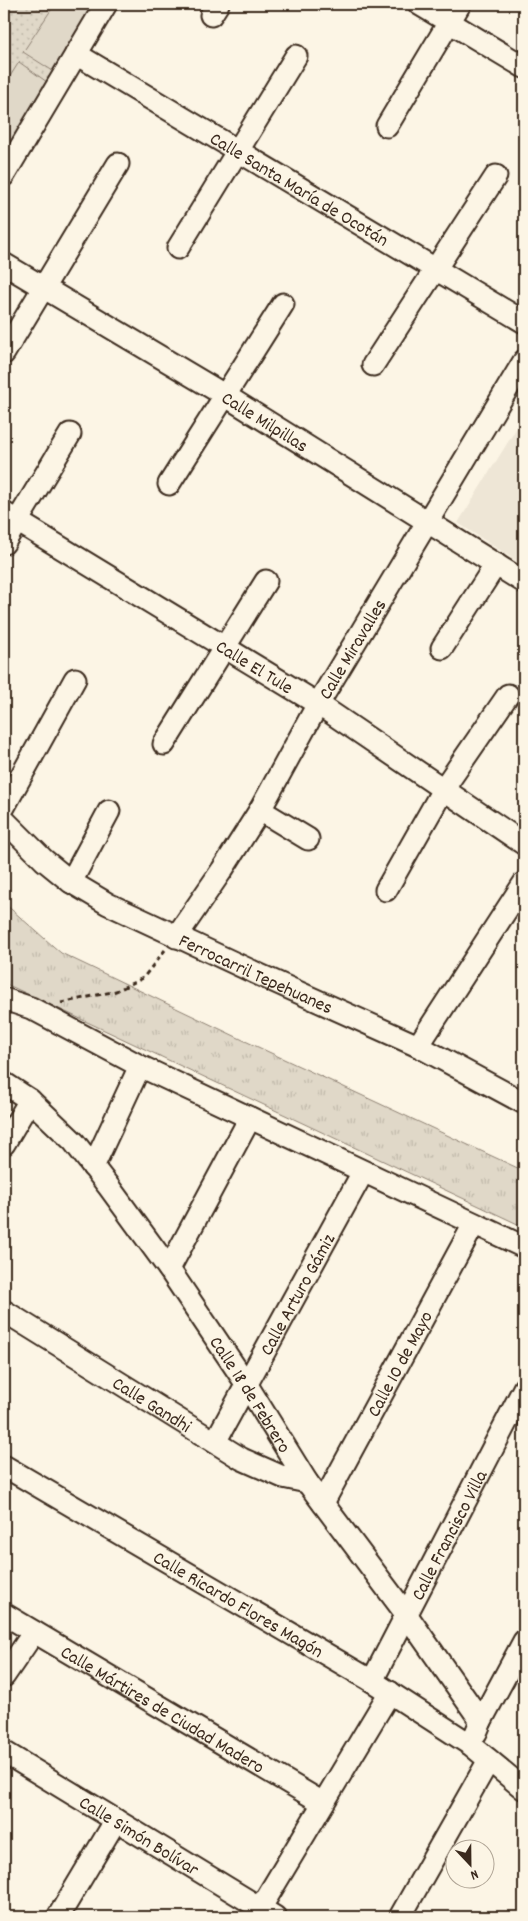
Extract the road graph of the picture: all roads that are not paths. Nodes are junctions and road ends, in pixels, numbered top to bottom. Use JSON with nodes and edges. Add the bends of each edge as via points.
{"nodes":[{"id":1,"x":106,"y":4,"type":"edge"},
{"id":2,"x":419,"y":4,"type":"edge"},
{"id":3,"x":460,"y":4,"type":"edge"},
{"id":4,"x":448,"y":22,"type":"junction"},
{"id":5,"x":76,"y":54,"type":"junction"},
{"id":6,"x":296,"y":56,"type":"dead end"},
{"id":7,"x":524,"y":67,"type":"edge"},
{"id":8,"x":387,"y":126,"type":"dead end"},
{"id":9,"x":238,"y":150,"type":"junction"},
{"id":10,"x":118,"y":164,"type":"dead end"},
{"id":11,"x":4,"y":175,"type":"edge"},
{"id":12,"x":496,"y":176,"type":"dead end"},
{"id":13,"x":178,"y":248,"type":"dead end"},
{"id":14,"x":4,"y":264,"type":"edge"},
{"id":15,"x":436,"y":268,"type":"junction"},
{"id":16,"x":44,"y":287,"type":"junction"},
{"id":17,"x":283,"y":304,"type":"dead end"},
{"id":18,"x":524,"y":322,"type":"edge"},
{"id":19,"x":4,"y":353,"type":"edge"},
{"id":20,"x":524,"y":361,"type":"edge"},
{"id":21,"x":373,"y":365,"type":"dead end"},
{"id":22,"x":226,"y":396,"type":"junction"},
{"id":23,"x":70,"y":434,"type":"dead end"},
{"id":24,"x":169,"y":484,"type":"dead end"},
{"id":25,"x":10,"y":517,"type":"edge"},
{"id":26,"x":428,"y":521,"type":"junction"},
{"id":27,"x":4,"y":543,"type":"edge"},
{"id":28,"x":496,"y":564,"type":"junction"},
{"id":29,"x":266,"y":582,"type":"dead end"},
{"id":30,"x":524,"y":582,"type":"edge"},
{"id":31,"x":224,"y":648,"type":"junction"},
{"id":32,"x":442,"y":648,"type":"dead end"},
{"id":33,"x":75,"y":679,"type":"dead end"},
{"id":34,"x":508,"y":695,"type":"dead end"},
{"id":35,"x":318,"y":704,"type":"junction"},
{"id":36,"x":164,"y":744,"type":"dead end"},
{"id":37,"x":444,"y":788,"type":"junction"},
{"id":38,"x":4,"y":806,"type":"edge"},
{"id":39,"x":260,"y":810,"type":"junction"},
{"id":40,"x":109,"y":811,"type":"dead end"},
{"id":41,"x":4,"y":820,"type":"edge"},
{"id":42,"x":308,"y":839,"type":"dead end"},
{"id":43,"x":524,"y":844,"type":"edge"},
{"id":44,"x":71,"y":882,"type":"junction"},
{"id":45,"x":524,"y":884,"type":"edge"},
{"id":46,"x":386,"y":890,"type":"dead end"},
{"id":47,"x":176,"y":936,"type":"junction"},
{"id":48,"x":4,"y":998,"type":"edge"},
{"id":49,"x":418,"y":1046,"type":"junction"},
{"id":50,"x":140,"y":1066,"type":"junction"},
{"id":51,"x":4,"y":1083,"type":"edge"},
{"id":52,"x":522,"y":1098,"type":"edge"},
{"id":53,"x":30,"y":1100,"type":"junction"},
{"id":54,"x":250,"y":1118,"type":"junction"},
{"id":55,"x":4,"y":1144,"type":"edge"},
{"id":56,"x":93,"y":1166,"type":"junction"},
{"id":57,"x":363,"y":1172,"type":"junction"},
{"id":58,"x":474,"y":1224,"type":"junction"},
{"id":59,"x":524,"y":1247,"type":"edge"},
{"id":60,"x":170,"y":1269,"type":"junction"},
{"id":61,"x":4,"y":1311,"type":"edge"},
{"id":62,"x":247,"y":1385,"type":"junction"},
{"id":63,"x":524,"y":1388,"type":"edge"},
{"id":64,"x":214,"y":1442,"type":"junction"},
{"id":65,"x":4,"y":1466,"type":"edge"},
{"id":66,"x":307,"y":1482,"type":"junction"},
{"id":67,"x":323,"y":1503,"type":"junction"},
{"id":68,"x":4,"y":1614,"type":"edge"},
{"id":69,"x":406,"y":1614,"type":"junction"},
{"id":70,"x":34,"y":1632,"type":"junction"},
{"id":71,"x":524,"y":1641,"type":"edge"},
{"id":72,"x":4,"y":1676,"type":"edge"},
{"id":73,"x":372,"y":1681,"type":"junction"},
{"id":74,"x":390,"y":1692,"type":"junction"},
{"id":75,"x":481,"y":1721,"type":"junction"},
{"id":76,"x":471,"y":1745,"type":"junction"},
{"id":77,"x":4,"y":1752,"type":"edge"},
{"id":78,"x":489,"y":1760,"type":"junction"},
{"id":79,"x":524,"y":1789,"type":"edge"},
{"id":80,"x":323,"y":1803,"type":"junction"},
{"id":81,"x":116,"y":1820,"type":"junction"},
{"id":82,"x":264,"y":1914,"type":"edge"},
{"id":83,"x":58,"y":1917,"type":"edge"},
{"id":84,"x":400,"y":1917,"type":"edge"}],
"edges":[{"from":1,"to":5,"type":"street"},
{"from":2,"to":4,"type":"street"},
{"from":3,"to":4,"type":"street"},
{"from":4,"to":7,"type":"street"},
{"from":4,"to":8,"type":"street"},
{"from":5,"to":9,"type":"street","name":"Calle Santa María de Ocotán"},
{"from":5,"to":11,"type":"street"},
{"from":6,"to":9,"type":"street"},
{"from":9,"to":13,"type":"street"},
{"from":9,"to":15,"type":"street","name":"Calle Santa María de Ocotán"},
{"from":10,"to":16,"type":"street"},
{"from":12,"to":15,"type":"street"},
{"from":14,"to":16,"type":"street","name":"Calle Milpillas"},
{"from":15,"to":18,"type":"street","name":"Calle Santa María de Ocotán"},
{"from":15,"to":21,"type":"street"},
{"from":16,"to":19,"type":"street"},
{"from":16,"to":22,"type":"street","name":"Calle Milpillas"},
{"from":17,"to":22,"type":"street"},
{"from":20,"to":26,"type":"street","name":"Calle Miravalles"},
{"from":22,"to":24,"type":"street"},
{"from":22,"to":26,"type":"street","name":"Calle Milpillas"},
{"from":23,"to":25,"type":"street"},
{"from":25,"to":27,"type":"street"},
{"from":25,"to":31,"type":"street","name":"Calle El Tule"},
{"from":26,"to":28,"type":"street","name":"Calle Milpillas"},
{"from":26,"to":35,"type":"street","name":"Calle Miravalles"},
{"from":28,"to":30,"type":"street","name":"Calle Milpillas"},
{"from":28,"to":32,"type":"street"},
{"from":29,"to":31,"type":"street"},
{"from":31,"to":35,"type":"street","name":"Calle El Tule"},
{"from":31,"to":36,"type":"street"},
{"from":33,"to":38,"type":"street"},
{"from":34,"to":37,"type":"street"},
{"from":35,"to":37,"type":"street","name":"Calle El Tule"},
{"from":35,"to":39,"type":"street","name":"Calle Miravalles"},
{"from":37,"to":43,"type":"street","name":"Calle El Tule"},
{"from":37,"to":46,"type":"street"},
{"from":39,"to":42,"type":"street"},
{"from":39,"to":47,"type":"street","name":"Calle Miravalles"},
{"from":40,"to":44,"type":"street"},
{"from":41,"to":44,"type":"street","name":"Ferrocarril Tepehuanes"},
{"from":44,"to":47,"type":"street","name":"Ferrocarril Tepehuanes","via":[[108,904]]},
{"from":45,"to":49,"type":"street"},
{"from":47,"to":49,"type":"street","name":"Ferrocarril Tepehuanes"},
{"from":48,"to":50,"type":"street","via":[[31,1008]]},
{"from":49,"to":52,"type":"street","name":"Ferrocarril Tepehuanes"},
{"from":50,"to":54,"type":"street"},
{"from":50,"to":56,"type":"street"},
{"from":51,"to":53,"type":"street","name":"Calle 18 de Febrero"},
{"from":53,"to":55,"type":"street"},
{"from":53,"to":56,"type":"street","name":"Calle 18 de Febrero","via":[[74,1142]]},
{"from":54,"to":57,"type":"street"},
{"from":54,"to":60,"type":"street"},
{"from":56,"to":60,"type":"street","name":"Calle 18 de Febrero"},
{"from":57,"to":58,"type":"street"},
{"from":57,"to":62,"type":"street","name":"Calle Arturo Gámiz"},
{"from":58,"to":59,"type":"street"},
{"from":58,"to":67,"type":"street","name":"Calle 10 de Mayo"},
{"from":60,"to":62,"type":"street","name":"Calle 18 de Febrero"},
{"from":61,"to":64,"type":"street","name":"Calle Gandhi"},
{"from":62,"to":64,"type":"street","name":"Calle Arturo Gámiz"},
{"from":62,"to":66,"type":"street","name":"Calle 18 de Febrero"},
{"from":63,"to":69,"type":"street","name":"Calle Francisco Villa"},
{"from":64,"to":66,"type":"street","name":"Calle Gandhi","via":[[260,1468]]},
{"from":65,"to":73,"type":"street","name":"Calle Ricardo Flores Magón"},
{"from":66,"to":67,"type":"street","name":"Calle 18 de Febrero"},
{"from":67,"to":69,"type":"street","name":"Calle 18 de Febrero"},
{"from":68,"to":70,"type":"street","name":"Calle Mártires de Ciudad Madero"},
{"from":69,"to":73,"type":"street","name":"Calle Francisco Villa"},
{"from":69,"to":75,"type":"street","name":"Calle 18 de Febrero"},
{"from":70,"to":72,"type":"street"},
{"from":70,"to":80,"type":"street","name":"Calle Mártires de Ciudad Madero"},
{"from":71,"to":75,"type":"street"},
{"from":73,"to":74,"type":"street","name":"Calle Ricardo Flores Magón"},
{"from":74,"to":76,"type":"street","name":"Calle Ricardo Flores Magón"},
{"from":74,"to":80,"type":"street"},
{"from":75,"to":76,"type":"street"},
{"from":76,"to":78,"type":"street","name":"Calle Ricardo Flores Magón"},
{"from":77,"to":81,"type":"street","name":"Calle Simón Bolívar"},
{"from":78,"to":79,"type":"street","name":"Calle Ricardo Flores Magón"},
{"from":78,"to":84,"type":"street"},
{"from":80,"to":82,"type":"street"},
{"from":81,"to":82,"type":"street","name":"Calle Simón Bolívar"},
{"from":81,"to":83,"type":"street"}]}
